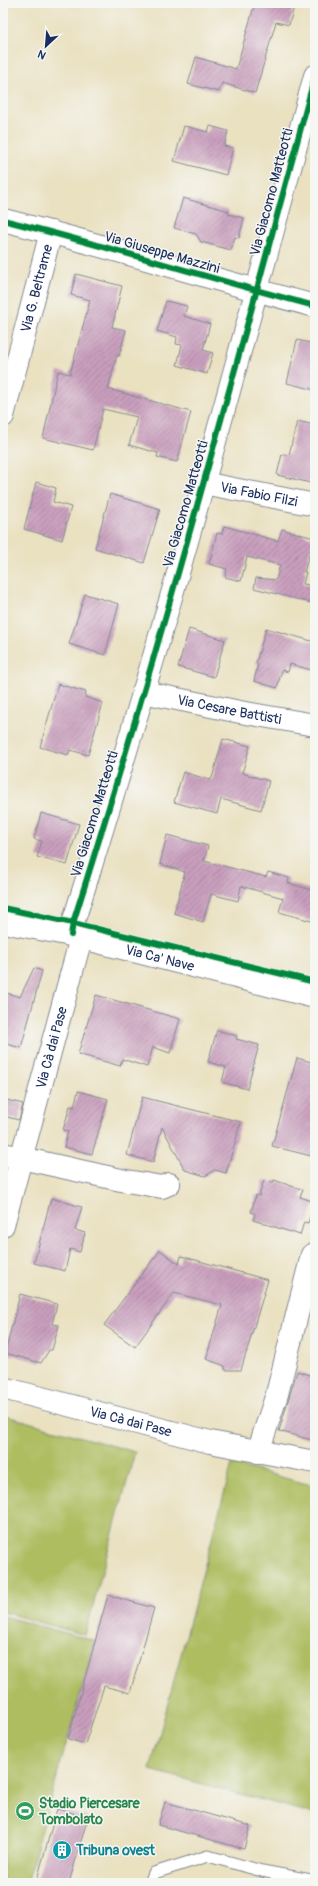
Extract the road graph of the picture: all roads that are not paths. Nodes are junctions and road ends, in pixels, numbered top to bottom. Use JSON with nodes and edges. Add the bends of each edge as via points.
{"nodes":[{"id":1,"x":315,"y":76,"type":"edge"},
{"id":2,"x":3,"y":220,"type":"edge"},
{"id":3,"x":52,"y":232,"type":"junction"},
{"id":4,"x":257,"y":291,"type":"junction"},
{"id":5,"x":315,"y":306,"type":"edge"},
{"id":6,"x":3,"y":416,"type":"edge"},
{"id":7,"x":203,"y":483,"type":"junction"},
{"id":8,"x":315,"y":506,"type":"edge"},
{"id":9,"x":143,"y":692,"type":"junction"},
{"id":10,"x":315,"y":725,"type":"edge"},
{"id":11,"x":3,"y":922,"type":"edge"},
{"id":12,"x":76,"y":937,"type":"junction"},
{"id":13,"x":315,"y":997,"type":"edge"},
{"id":14,"x":12,"y":1155,"type":"edge"},
{"id":15,"x":170,"y":1184,"type":"dead end"},
{"id":16,"x":3,"y":1225,"type":"edge"},
{"id":17,"x":312,"y":1255,"type":"dead end"},
{"id":18,"x":3,"y":1388,"type":"edge"},
{"id":19,"x":258,"y":1452,"type":"junction"},
{"id":20,"x":315,"y":1462,"type":"edge"},
{"id":21,"x":315,"y":1882,"type":"edge"},
{"id":22,"x":150,"y":1883,"type":"edge"}],
"edges":[{"from":1,"to":4,"type":"street","name":"Via Giacomo Matteotti"},
{"from":2,"to":3,"type":"street","name":"Via Giuseppe Mazzini"},
{"from":3,"to":4,"type":"street","name":"Via Giuseppe Mazzini"},
{"from":3,"to":6,"type":"street","name":"Via G. Beltrame"},
{"from":4,"to":5,"type":"street","name":"Via Giuseppe Mazzini"},
{"from":4,"to":7,"type":"street","name":"Via Giacomo Matteotti"},
{"from":7,"to":8,"type":"street","name":"Via Fabio Filzi"},
{"from":7,"to":9,"type":"street","name":"Via Giacomo Matteotti"},
{"from":9,"to":10,"type":"street","name":"Via Cesare Battisti"},
{"from":9,"to":12,"type":"street","name":"Via Giacomo Matteotti","via":[[73,923]]},
{"from":11,"to":12,"type":"street","name":"Via Ca' Nave"},
{"from":12,"to":13,"type":"street","name":"Via Ca' Nave"},
{"from":12,"to":14,"type":"street","name":"Via Cà dai Pase"},
{"from":14,"to":15,"type":"street","via":[[121,1180],[162,1187]]},
{"from":14,"to":16,"type":"street","name":"Via Cà dai Pase"},
{"from":17,"to":19,"type":"street","via":[[277,1394]]},
{"from":18,"to":19,"type":"street","name":"Via Cà dai Pase"},
{"from":19,"to":20,"type":"street","name":"Via Cà dai Pase"},
{"from":21,"to":22,"type":"lane","via":[[208,1856],[154,1873]]}]}
